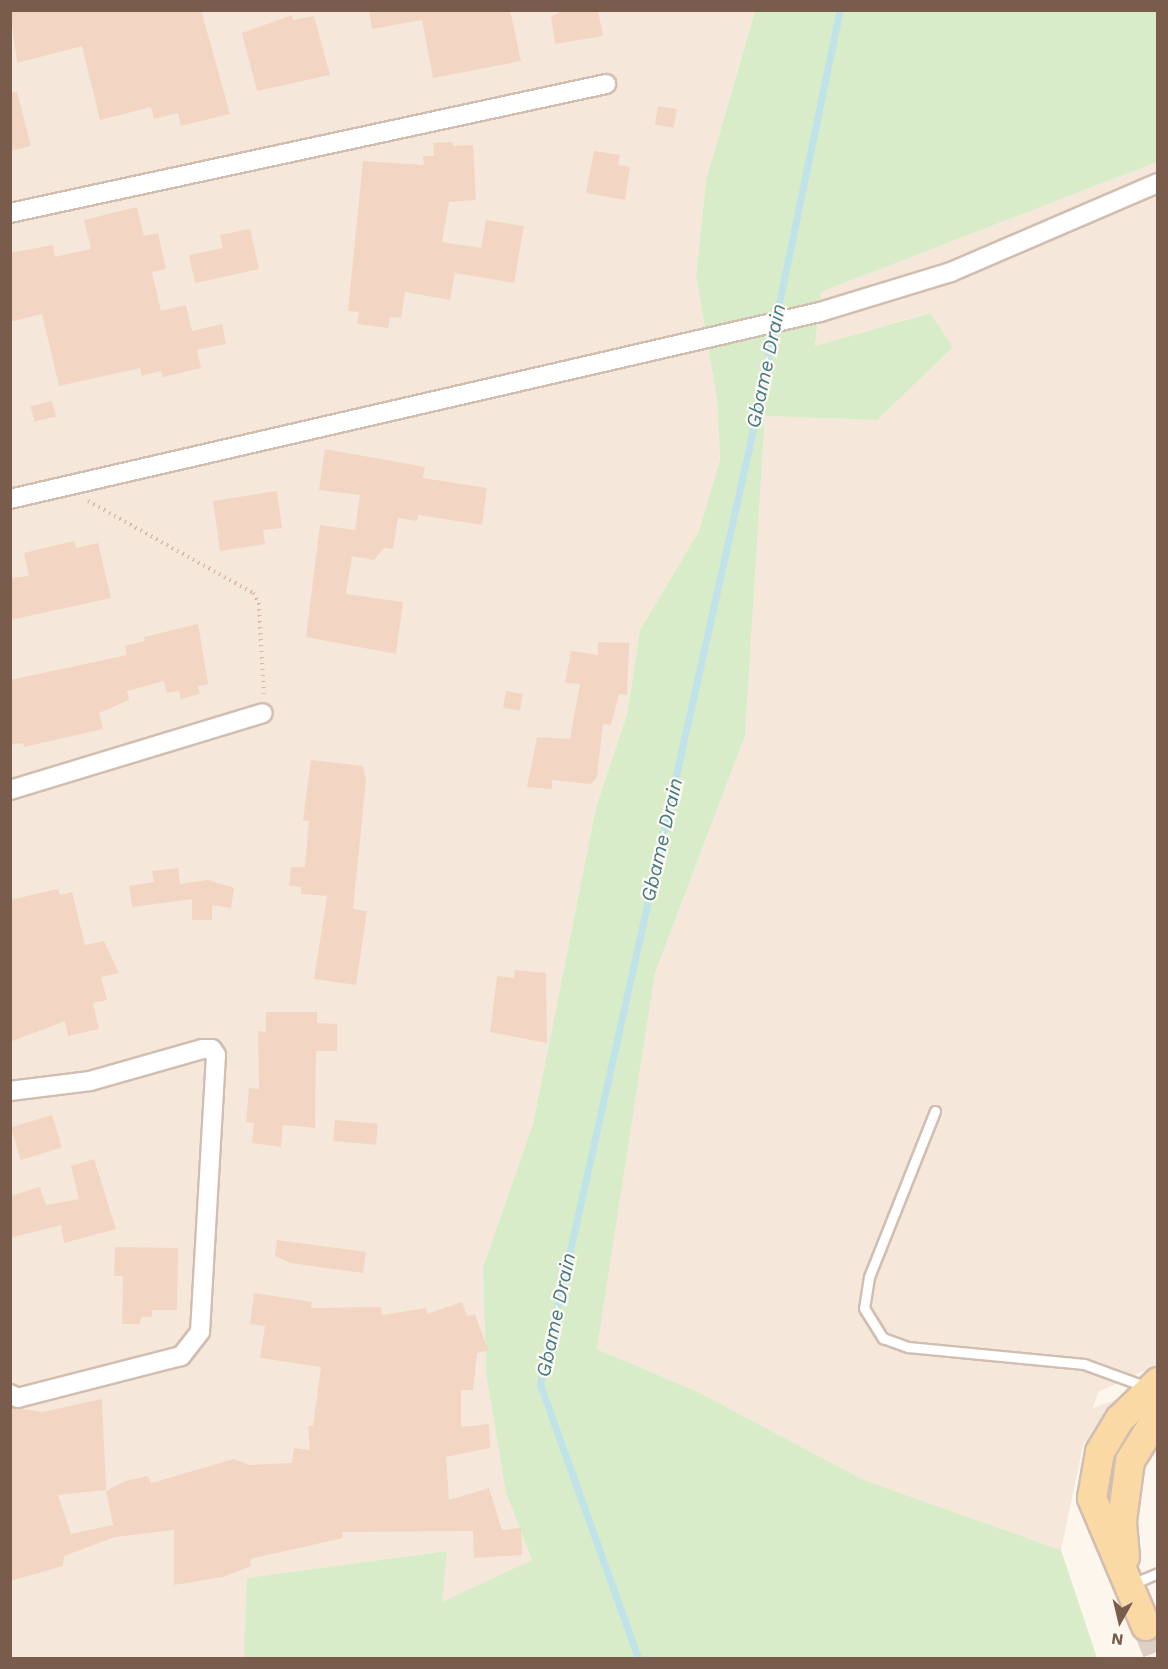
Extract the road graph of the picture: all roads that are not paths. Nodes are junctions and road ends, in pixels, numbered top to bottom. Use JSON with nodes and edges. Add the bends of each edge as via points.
{"nodes":[{"id":1,"x":606,"y":84,"type":"dead end"},
{"id":2,"x":1158,"y":183,"type":"edge"},
{"id":3,"x":10,"y":213,"type":"edge"},
{"id":4,"x":10,"y":499,"type":"edge"},
{"id":5,"x":263,"y":713,"type":"road end"},
{"id":6,"x":10,"y":790,"type":"edge"},
{"id":7,"x":10,"y":1090,"type":"edge"},
{"id":8,"x":935,"y":1111,"type":"dead end"},
{"id":9,"x":1152,"y":1385,"type":"edge"},
{"id":10,"x":10,"y":1394,"type":"edge"},
{"id":11,"x":1158,"y":1416,"type":"edge"},
{"id":12,"x":1158,"y":1573,"type":"edge"},
{"id":13,"x":1128,"y":1586,"type":"junction"},
{"id":14,"x":1146,"y":1626,"type":"tunnel mouth"}],
"edges":[{"from":1,"to":3,"type":"street"},
{"from":2,"to":4,"type":"street","via":[[951,272],[820,312],[644,351],[540,380]]},
{"from":5,"to":6,"type":"street"},
{"from":7,"to":10,"type":"street","via":[[90,1081],[202,1049],[212,1049],[216,1055],[200,1332],[182,1356],[18,1398]]},
{"from":8,"to":9,"type":"lane","via":[[869,1277],[864,1308],[884,1338],[908,1347],[1083,1364]]},
{"from":9,"to":13,"type":"main road","via":[[1100,1452],[1092,1498]]},
{"from":11,"to":13,"type":"main road","via":[[1130,1461],[1122,1521]]},
{"from":12,"to":13,"type":"lane"},
{"from":13,"to":14,"type":"main road"}]}
